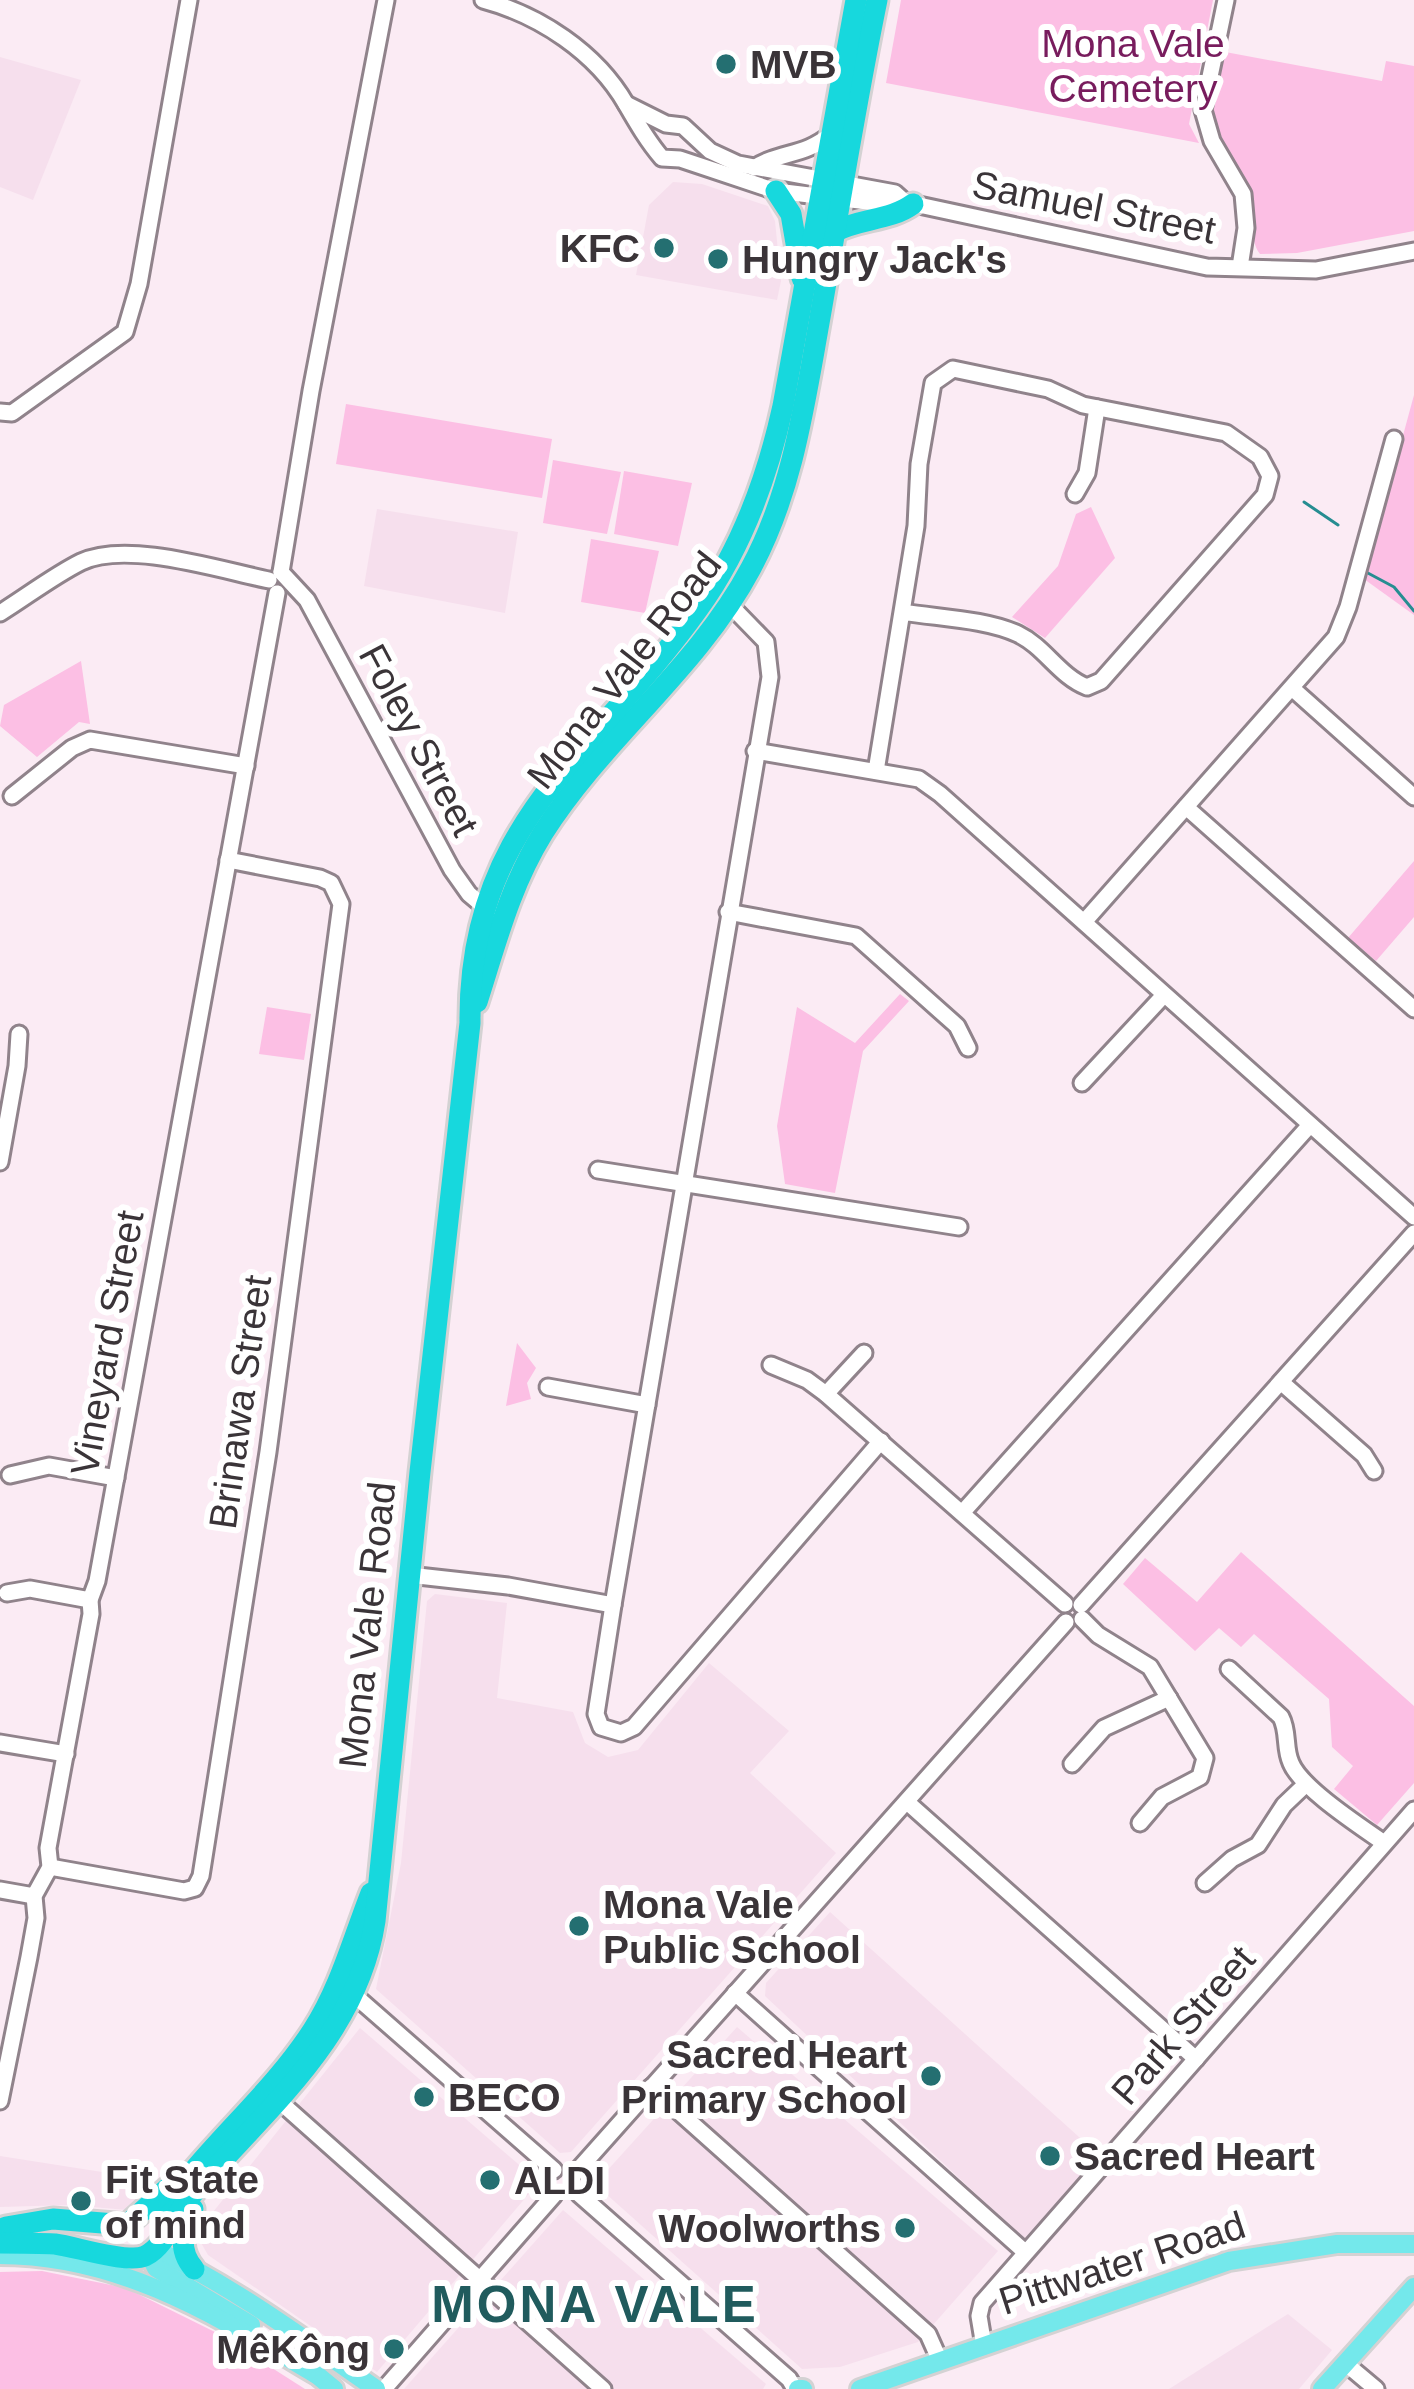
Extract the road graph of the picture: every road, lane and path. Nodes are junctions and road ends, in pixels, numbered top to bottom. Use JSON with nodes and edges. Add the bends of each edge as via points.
{"nodes":[{"id":1,"x":190,"y":0,"type":"edge"},
{"id":2,"x":386,"y":0,"type":"edge"},
{"id":3,"x":483,"y":0,"type":"edge"},
{"id":4,"x":856,"y":0,"type":"edge"},
{"id":5,"x":877,"y":0,"type":"edge"},
{"id":6,"x":1226,"y":0,"type":"edge"},
{"id":7,"x":626,"y":104,"type":"junction"},
{"id":8,"x":666,"y":124,"type":"junction"},
{"id":9,"x":830,"y":134,"type":"junction"},
{"id":10,"x":690,"y":137,"type":"junction"},
{"id":11,"x":653,"y":142,"type":"junction"},
{"id":12,"x":680,"y":159,"type":"junction"},
{"id":13,"x":754,"y":168,"type":"junction"},
{"id":14,"x":831,"y":189,"type":"junction"},
{"id":15,"x":776,"y":191,"type":"junction"},
{"id":16,"x":909,"y":203,"type":"junction"},
{"id":17,"x":834,"y":232,"type":"junction"},
{"id":18,"x":1414,"y":251,"type":"edge"},
{"id":19,"x":1240,"y":266,"type":"junction"},
{"id":20,"x":805,"y":284,"type":"junction"},
{"id":21,"x":1097,"y":408,"type":"junction"},
{"id":22,"x":0,"y":412,"type":"edge"},
{"id":23,"x":1394,"y":439,"type":"dead end"},
{"id":24,"x":1075,"y":494,"type":"dead end"},
{"id":25,"x":747,"y":523,"type":"junction"},
{"id":26,"x":279,"y":583,"type":"junction"},
{"id":27,"x":730,"y":605,"type":"junction"},
{"id":28,"x":903,"y":612,"type":"junction"},
{"id":29,"x":0,"y":613,"type":"edge"},
{"id":30,"x":689,"y":621,"type":"junction"},
{"id":31,"x":1293,"y":689,"type":"junction"},
{"id":32,"x":755,"y":751,"type":"junction"},
{"id":33,"x":246,"y":766,"type":"junction"},
{"id":34,"x":875,"y":771,"type":"junction"},
{"id":35,"x":12,"y":796,"type":"dead end"},
{"id":36,"x":1414,"y":797,"type":"edge"},
{"id":37,"x":1186,"y":807,"type":"junction"},
{"id":38,"x":228,"y":860,"type":"junction"},
{"id":39,"x":728,"y":912,"type":"junction"},
{"id":40,"x":492,"y":914,"type":"junction"},
{"id":41,"x":1084,"y":922,"type":"junction"},
{"id":42,"x":1164,"y":995,"type":"junction"},
{"id":43,"x":1414,"y":1009,"type":"edge"},
{"id":44,"x":19,"y":1034,"type":"dead end"},
{"id":45,"x":968,"y":1048,"type":"dead end"},
{"id":46,"x":1082,"y":1083,"type":"dead end"},
{"id":47,"x":1310,"y":1125,"type":"junction"},
{"id":48,"x":0,"y":1162,"type":"edge"},
{"id":49,"x":598,"y":1169,"type":"dead end"},
{"id":50,"x":683,"y":1182,"type":"junction"},
{"id":51,"x":1414,"y":1217,"type":"edge"},
{"id":52,"x":959,"y":1227,"type":"dead end"},
{"id":53,"x":1414,"y":1233,"type":"edge"},
{"id":54,"x":864,"y":1353,"type":"dead end"},
{"id":55,"x":771,"y":1365,"type":"dead end"},
{"id":56,"x":1281,"y":1382,"type":"junction"},
{"id":57,"x":548,"y":1387,"type":"dead end"},
{"id":58,"x":826,"y":1394,"type":"junction"},
{"id":59,"x":647,"y":1405,"type":"junction"},
{"id":60,"x":881,"y":1441,"type":"junction"},
{"id":61,"x":1374,"y":1471,"type":"dead end"},
{"id":62,"x":10,"y":1475,"type":"dead end"},
{"id":63,"x":116,"y":1478,"type":"junction"},
{"id":64,"x":962,"y":1513,"type":"junction"},
{"id":65,"x":409,"y":1575,"type":"junction"},
{"id":66,"x":7,"y":1592,"type":"dead end"},
{"id":67,"x":90,"y":1600,"type":"junction"},
{"id":68,"x":613,"y":1605,"type":"junction"},
{"id":69,"x":1073,"y":1612,"type":"junction"},
{"id":70,"x":1229,"y":1669,"type":"dead end"},
{"id":71,"x":1168,"y":1698,"type":"junction"},
{"id":72,"x":0,"y":1743,"type":"edge"},
{"id":73,"x":66,"y":1754,"type":"junction"},
{"id":74,"x":1072,"y":1764,"type":"dead end"},
{"id":75,"x":1305,"y":1785,"type":"junction"},
{"id":76,"x":907,"y":1802,"type":"junction"},
{"id":77,"x":1414,"y":1810,"type":"edge"},
{"id":78,"x":1140,"y":1823,"type":"dead end"},
{"id":79,"x":1384,"y":1843,"type":"junction"},
{"id":80,"x":50,"y":1867,"type":"junction"},
{"id":81,"x":1205,"y":1883,"type":"dead end"},
{"id":82,"x":0,"y":1890,"type":"edge"},
{"id":83,"x":34,"y":1896,"type":"junction"},
{"id":84,"x":345,"y":1989,"type":"junction"},
{"id":85,"x":735,"y":1993,"type":"junction"},
{"id":86,"x":1196,"y":2060,"type":"junction"},
{"id":87,"x":651,"y":2087,"type":"junction"},
{"id":88,"x":0,"y":2101,"type":"edge"},
{"id":89,"x":280,"y":2102,"type":"junction"},
{"id":90,"x":554,"y":2170,"type":"junction"},
{"id":91,"x":578,"y":2170,"type":"junction"},
{"id":92,"x":202,"y":2172,"type":"junction"},
{"id":93,"x":579,"y":2194,"type":"junction"},
{"id":94,"x":554,"y":2195,"type":"junction"},
{"id":95,"x":2,"y":2230,"type":"edge"},
{"id":96,"x":1414,"y":2244,"type":"edge"},
{"id":97,"x":150,"y":2250,"type":"junction"},
{"id":98,"x":1025,"y":2252,"type":"junction"},
{"id":99,"x":0,"y":2255,"type":"edge"},
{"id":100,"x":194,"y":2269,"type":"junction"},
{"id":101,"x":478,"y":2279,"type":"junction"},
{"id":102,"x":1414,"y":2288,"type":"edge"},
{"id":103,"x":984,"y":2346,"type":"junction"},
{"id":104,"x":940,"y":2361,"type":"junction"},
{"id":105,"x":1345,"y":2363,"type":"junction"},
{"id":106,"x":315,"y":2374,"type":"junction"},
{"id":107,"x":334,"y":2389,"type":"edge"},
{"id":108,"x":380,"y":2389,"type":"edge"},
{"id":109,"x":604,"y":2389,"type":"edge"},
{"id":110,"x":799,"y":2389,"type":"edge"},
{"id":111,"x":860,"y":2389,"type":"edge"},
{"id":112,"x":1322,"y":2389,"type":"edge"},
{"id":113,"x":1376,"y":2389,"type":"edge"}],
"edges":[{"from":1,"to":22,"type":"street","via":[[125,332],[12,412]]},
{"from":2,"to":26,"type":"street","name":"Vineyard Street"},
{"from":3,"to":7,"type":"street","via":[[558,32]]},
{"from":4,"to":9,"type":"highway","name":"Mona Vale Road"},
{"from":5,"to":14,"type":"highway","name":"Mona Vale Road"},
{"from":6,"to":19,"type":"street","via":[[1203,110],[1244,194]]},
{"from":7,"to":8,"type":"street"},
{"from":7,"to":11,"type":"street"},
{"from":8,"to":10,"type":"street","via":[[683,126]]},
{"from":8,"to":11,"type":"street"},
{"from":9,"to":13,"type":"street","via":[[802,154]]},
{"from":9,"to":14,"type":"highway","name":"Mona Vale Road"},
{"from":10,"to":12,"type":"street"},
{"from":10,"to":13,"type":"street"},
{"from":11,"to":12,"type":"street","via":[[662,158]]},
{"from":12,"to":15,"type":"street"},
{"from":13,"to":14,"type":"street"},
{"from":14,"to":15,"type":"street"},
{"from":14,"to":16,"type":"street","name":"Samuel Street"},
{"from":14,"to":17,"type":"highway","name":"Mona Vale Road"},
{"from":14,"to":20,"type":"highway","name":"Mona Vale Road"},
{"from":15,"to":20,"type":"highway","via":[[790,214]]},
{"from":16,"to":17,"type":"highway","via":[[901,213]]},
{"from":16,"to":19,"type":"street","name":"Samuel Street","via":[[1195,265]]},
{"from":17,"to":27,"type":"highway","name":"Mona Vale Road","via":[[786,485]]},
{"from":18,"to":19,"type":"street","name":"Samuel Street","via":[[1316,271]]},
{"from":20,"to":25,"type":"highway","name":"Mona Vale Road","via":[[778,432]]},
{"from":21,"to":24,"type":"street","via":[[1087,473]]},
{"from":21,"to":28,"type":"street","via":[[953,369],[933,383]]},
{"from":21,"to":28,"type":"street","via":[[1226,433],[1270,476],[1265,495],[1101,681],[1073,682],[1016,633]]},
{"from":23,"to":31,"type":"street","via":[[1336,637]]},
{"from":25,"to":27,"type":"highway"},
{"from":25,"to":30,"type":"highway","name":"Mona Vale Road"},
{"from":26,"to":29,"type":"street","via":[[114,554],[82,562]]},
{"from":26,"to":33,"type":"street","name":"Vineyard Street"},
{"from":26,"to":40,"type":"street","name":"Foley Street","via":[[307,600],[452,871]]},
{"from":27,"to":30,"type":"highway"},
{"from":27,"to":32,"type":"street","via":[[758,630],[770,657]]},
{"from":27,"to":40,"type":"highway","name":"Mona Vale Road","via":[[569,796]]},
{"from":28,"to":34,"type":"street"},
{"from":30,"to":40,"type":"highway","name":"Mona Vale Road","via":[[543,795],[513,840]]},
{"from":31,"to":36,"type":"street"},
{"from":31,"to":37,"type":"street"},
{"from":32,"to":34,"type":"street"},
{"from":32,"to":39,"type":"street"},
{"from":33,"to":35,"type":"street","via":[[90,740]]},
{"from":33,"to":38,"type":"street","name":"Vineyard Street"},
{"from":34,"to":41,"type":"street","via":[[919,779],[940,794]]},
{"from":37,"to":41,"type":"street"},
{"from":37,"to":43,"type":"street"},
{"from":38,"to":63,"type":"street","name":"Vineyard Street"},
{"from":38,"to":80,"type":"street","name":"Brinawa Street","via":[[320,878],[341,904],[201,1876],[184,1891]]},
{"from":39,"to":45,"type":"street","via":[[856,937],[957,1026]]},
{"from":39,"to":50,"type":"street"},
{"from":40,"to":65,"type":"highway","name":"Mona Vale Road","via":[[470,1023]]},
{"from":41,"to":42,"type":"street"},
{"from":42,"to":46,"type":"street"},
{"from":42,"to":47,"type":"street"},
{"from":44,"to":48,"type":"street"},
{"from":47,"to":51,"type":"street"},
{"from":47,"to":64,"type":"street"},
{"from":49,"to":50,"type":"street"},
{"from":50,"to":52,"type":"street"},
{"from":50,"to":59,"type":"street"},
{"from":53,"to":56,"type":"street"},
{"from":54,"to":58,"type":"street"},
{"from":55,"to":58,"type":"street"},
{"from":56,"to":61,"type":"street"},
{"from":56,"to":69,"type":"street"},
{"from":57,"to":59,"type":"street"},
{"from":58,"to":60,"type":"street"},
{"from":59,"to":68,"type":"street"},
{"from":60,"to":64,"type":"street"},
{"from":60,"to":68,"type":"street","via":[[634,1727],[614,1733],[596,1714]]},
{"from":62,"to":63,"type":"street","via":[[49,1466]]},
{"from":63,"to":67,"type":"street","name":"Vineyard Street"},
{"from":64,"to":69,"type":"street"},
{"from":65,"to":68,"type":"street"},
{"from":65,"to":84,"type":"highway","name":"Mona Vale Road","via":[[377,1877]]},
{"from":66,"to":67,"type":"street"},
{"from":67,"to":73,"type":"street","name":"Vineyard Street"},
{"from":69,"to":71,"type":"street","via":[[1150,1667]]},
{"from":69,"to":76,"type":"street"},
{"from":70,"to":75,"type":"street","via":[[1282,1717],[1288,1757]]},
{"from":71,"to":74,"type":"street","via":[[1104,1728]]},
{"from":71,"to":78,"type":"street","via":[[1206,1767]]},
{"from":72,"to":73,"type":"street"},
{"from":73,"to":80,"type":"street","name":"Vineyard Street"},
{"from":75,"to":79,"type":"street"},
{"from":75,"to":81,"type":"street","via":[[1258,1845]]},
{"from":76,"to":85,"type":"street"},
{"from":76,"to":86,"type":"street"},
{"from":77,"to":79,"type":"street","name":"Park Street"},
{"from":79,"to":86,"type":"street","name":"Park Street"},
{"from":80,"to":83,"type":"street","name":"Vineyard Street"},
{"from":82,"to":83,"type":"street"},
{"from":83,"to":88,"type":"street","name":"Vineyard Street"},
{"from":84,"to":89,"type":"highway","name":"Mona Vale Road","via":[[322,2048]]},
{"from":84,"to":90,"type":"street"},
{"from":84,"to":92,"type":"highway","name":"Mona Vale Road"},
{"from":85,"to":87,"type":"street"},
{"from":85,"to":98,"type":"street"},
{"from":86,"to":98,"type":"street","name":"Park Street"},
{"from":87,"to":91,"type":"street"},
{"from":87,"to":104,"type":"street","via":[[928,2335]]},
{"from":89,"to":92,"type":"highway","name":"Mona Vale Road"},
{"from":89,"to":101,"type":"street"},
{"from":90,"to":91,"type":"street"},
{"from":90,"to":94,"type":"street"},
{"from":91,"to":93,"type":"street"},
{"from":92,"to":95,"type":"highway","via":[[127,2225],[52,2218]]},
{"from":92,"to":97,"type":"highway","name":"Mona Vale Road"},
{"from":92,"to":100,"type":"highway","via":[[183,2234]]},
{"from":93,"to":94,"type":"street"},
{"from":93,"to":110,"type":"street"},
{"from":94,"to":101,"type":"street"},
{"from":95,"to":97,"type":"highway","via":[[82,2231]]},
{"from":96,"to":103,"type":"main road","name":"Pittwater Road","via":[[1337,2244],[1229,2261]]},
{"from":97,"to":100,"type":"main road"},
{"from":97,"to":106,"type":"main road","via":[[156,2268]]},
{"from":98,"to":103,"type":"street","name":"Park Street","via":[[982,2302]]},
{"from":99,"to":106,"type":"main road","via":[[52,2257],[131,2276]]},
{"from":100,"to":108,"type":"main road"},
{"from":101,"to":108,"type":"street"},
{"from":101,"to":109,"type":"street"},
{"from":102,"to":105,"type":"main road"},
{"from":103,"to":104,"type":"main road","name":"Pittwater Road"},
{"from":104,"to":111,"type":"main road","name":"Pittwater Road"},
{"from":105,"to":112,"type":"main road"},
{"from":105,"to":113,"type":"street"},
{"from":106,"to":107,"type":"main road"}]}
